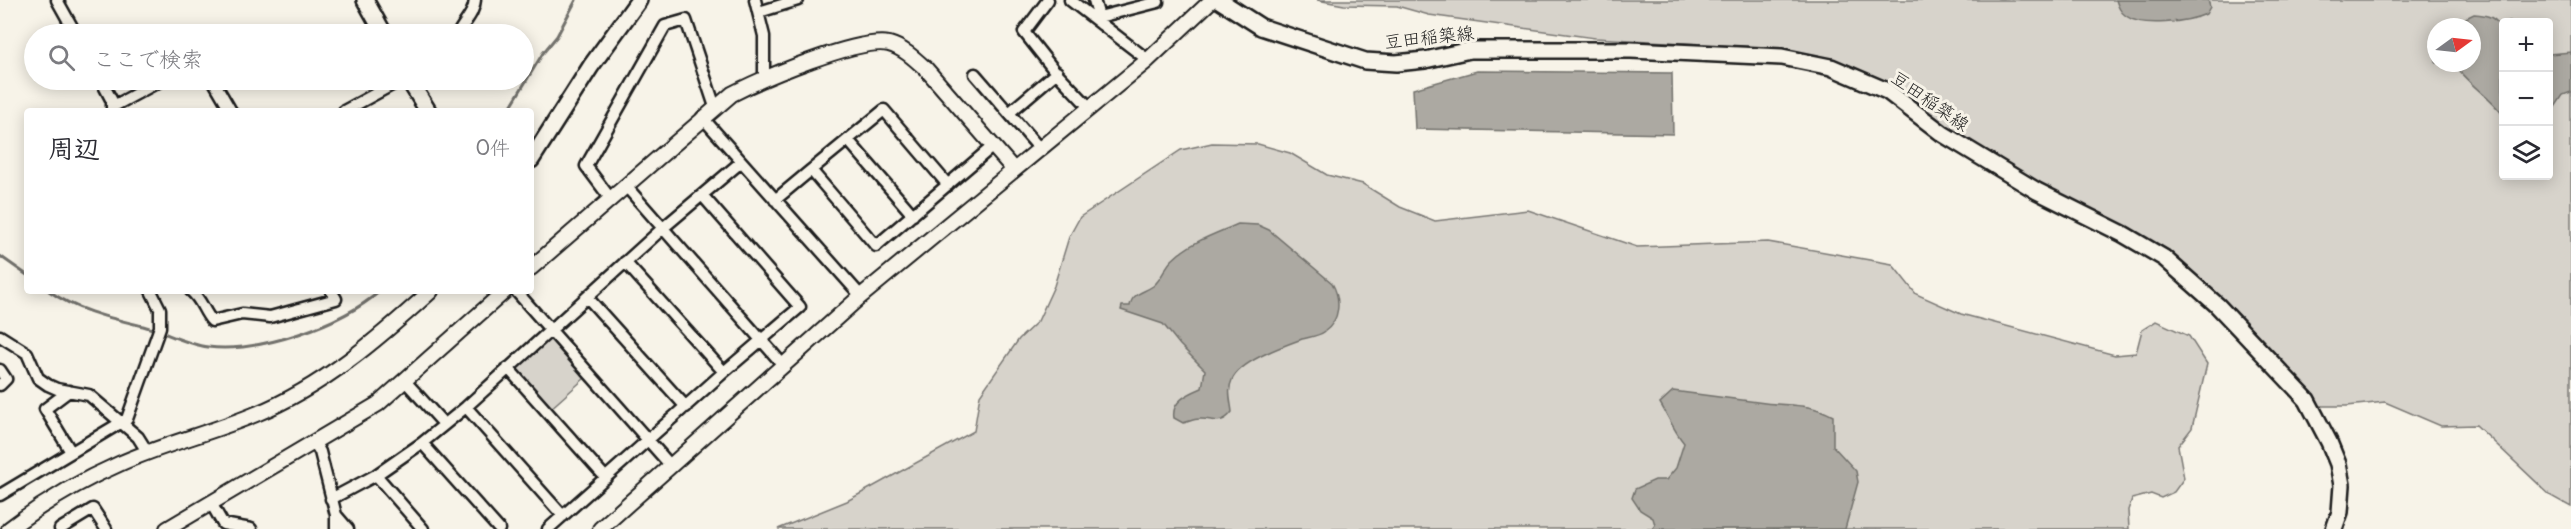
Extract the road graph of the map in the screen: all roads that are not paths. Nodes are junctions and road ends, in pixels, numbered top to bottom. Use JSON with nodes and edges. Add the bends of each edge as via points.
{"nodes":[{"id":1,"x":57,"y":0,"type":"edge"},
{"id":2,"x":365,"y":0,"type":"edge"},
{"id":3,"x":475,"y":0,"type":"edge"},
{"id":4,"x":639,"y":0,"type":"edge"},
{"id":5,"x":755,"y":0,"type":"edge"},
{"id":6,"x":798,"y":0,"type":"edge"},
{"id":7,"x":1048,"y":0,"type":"edge"},
{"id":8,"x":1070,"y":0,"type":"edge"},
{"id":9,"x":1094,"y":0,"type":"edge"},
{"id":10,"x":1157,"y":0,"type":"edge"},
{"id":11,"x":1212,"y":0,"type":"edge"},
{"id":12,"x":1219,"y":0,"type":"edge"},
{"id":13,"x":759,"y":12,"type":"junction"},
{"id":14,"x":1100,"y":21,"type":"junction"},
{"id":15,"x":70,"y":24,"type":"edge"},
{"id":16,"x":378,"y":24,"type":"edge"},
{"id":17,"x":463,"y":24,"type":"edge"},
{"id":18,"x":1149,"y":60,"type":"junction"},
{"id":19,"x":1057,"y":72,"type":"junction"},
{"id":20,"x":975,"y":74,"type":"dead end"},
{"id":21,"x":764,"y":78,"type":"junction"},
{"id":22,"x":107,"y":90,"type":"edge"},
{"id":23,"x":145,"y":90,"type":"edge"},
{"id":24,"x":219,"y":90,"type":"edge"},
{"id":25,"x":383,"y":90,"type":"edge"},
{"id":26,"x":415,"y":90,"type":"edge"},
{"id":27,"x":715,"y":107,"type":"junction"},
{"id":28,"x":112,"y":108,"type":"edge"},
{"id":29,"x":114,"y":108,"type":"edge"},
{"id":30,"x":229,"y":108,"type":"edge"},
{"id":31,"x":350,"y":108,"type":"edge"},
{"id":32,"x":426,"y":108,"type":"edge"},
{"id":33,"x":1090,"y":108,"type":"junction"},
{"id":34,"x":1009,"y":113,"type":"junction"},
{"id":35,"x":702,"y":117,"type":"junction"},
{"id":36,"x":848,"y":140,"type":"junction"},
{"id":37,"x":993,"y":147,"type":"junction"},
{"id":38,"x":1040,"y":149,"type":"junction"},
{"id":39,"x":534,"y":155,"type":"edge"},
{"id":40,"x":741,"y":162,"type":"junction"},
{"id":41,"x":811,"y":170,"type":"junction"},
{"id":42,"x":1014,"y":170,"type":"junction"},
{"id":43,"x":625,"y":185,"type":"junction"},
{"id":44,"x":948,"y":185,"type":"junction"},
{"id":45,"x":702,"y":195,"type":"junction"},
{"id":46,"x":610,"y":198,"type":"junction"},
{"id":47,"x":775,"y":200,"type":"junction"},
{"id":48,"x":913,"y":214,"type":"junction"},
{"id":49,"x":663,"y":228,"type":"junction"},
{"id":50,"x":625,"y":262,"type":"junction"},
{"id":51,"x":534,"y":265,"type":"edge"},
{"id":52,"x":152,"y":294,"type":"edge"},
{"id":53,"x":194,"y":294,"type":"edge"},
{"id":54,"x":333,"y":294,"type":"edge"},
{"id":55,"x":428,"y":294,"type":"edge"},
{"id":56,"x":502,"y":294,"type":"edge"},
{"id":57,"x":519,"y":294,"type":"edge"},
{"id":58,"x":587,"y":297,"type":"junction"},
{"id":59,"x":861,"y":297,"type":"junction"},
{"id":60,"x":550,"y":330,"type":"junction"},
{"id":61,"x":0,"y":336,"type":"edge"},
{"id":62,"x":762,"y":340,"type":"junction"},
{"id":63,"x":784,"y":366,"type":"junction"},
{"id":64,"x":508,"y":368,"type":"junction"},
{"id":65,"x":0,"y":370,"type":"edge"},
{"id":66,"x":724,"y":372,"type":"junction"},
{"id":67,"x":405,"y":381,"type":"junction"},
{"id":68,"x":0,"y":385,"type":"edge"},
{"id":69,"x":69,"y":392,"type":"junction"},
{"id":70,"x":466,"y":406,"type":"junction"},
{"id":71,"x":686,"y":407,"type":"junction"},
{"id":72,"x":122,"y":424,"type":"junction"},
{"id":73,"x":444,"y":424,"type":"junction"},
{"id":74,"x":648,"y":441,"type":"junction"},
{"id":75,"x":315,"y":443,"type":"junction"},
{"id":76,"x":422,"y":443,"type":"junction"},
{"id":77,"x":71,"y":452,"type":"junction"},
{"id":78,"x":148,"y":453,"type":"junction"},
{"id":79,"x":671,"y":466,"type":"junction"},
{"id":80,"x":376,"y":475,"type":"junction"},
{"id":81,"x":606,"y":478,"type":"junction"},
{"id":82,"x":0,"y":495,"type":"edge"},
{"id":83,"x":331,"y":499,"type":"junction"},
{"id":84,"x":211,"y":503,"type":"junction"},
{"id":85,"x":336,"y":515,"type":"junction"},
{"id":86,"x":563,"y":516,"type":"junction"},
{"id":87,"x":75,"y":525,"type":"edge"},
{"id":88,"x":172,"y":527,"type":"edge"},
{"id":89,"x":9,"y":529,"type":"edge"},
{"id":90,"x":60,"y":529,"type":"edge"},
{"id":91,"x":106,"y":529,"type":"edge"},
{"id":92,"x":251,"y":529,"type":"edge"},
{"id":93,"x":336,"y":529,"type":"edge"},
{"id":94,"x":348,"y":529,"type":"edge"},
{"id":95,"x":423,"y":529,"type":"edge"},
{"id":96,"x":499,"y":529,"type":"edge"},
{"id":97,"x":548,"y":529,"type":"edge"},
{"id":98,"x":600,"y":529,"type":"edge"},
{"id":99,"x":2334,"y":529,"type":"edge"}],
"edges":[{"from":1,"to":15,"type":"street"},
{"from":2,"to":16,"type":"main road"},
{"from":3,"to":17,"type":"street","via":[[474,10]]},
{"from":4,"to":39,"type":"main road"},
{"from":5,"to":13,"type":"street"},
{"from":6,"to":13,"type":"street"},
{"from":7,"to":19,"type":"street","via":[[1024,32]]},
{"from":8,"to":14,"type":"street"},
{"from":9,"to":14,"type":"street"},
{"from":10,"to":14,"type":"street"},
{"from":11,"to":18,"type":"street"},
{"from":12,"to":99,"type":"main road","name":"豆田稲築線","via":[[1261,27],[1365,61],[1416,61],[1470,50],[1631,50],[1782,57],[1831,67],[1887,91],[1943,134],[2037,191],[2163,258],[2217,305],[2307,400],[2330,442],[2342,485]]},
{"from":13,"to":21,"type":"street","via":[[764,36]]},
{"from":14,"to":18,"type":"street"},
{"from":18,"to":33,"type":"street"},
{"from":19,"to":33,"type":"street"},
{"from":19,"to":34,"type":"street"},
{"from":20,"to":34,"type":"street"},
{"from":21,"to":27,"type":"street"},
{"from":21,"to":37,"type":"street","via":[[865,44],[891,45],[927,70]]},
{"from":22,"to":28,"type":"street"},
{"from":23,"to":29,"type":"street"},
{"from":24,"to":30,"type":"street"},
{"from":25,"to":31,"type":"street"},
{"from":26,"to":32,"type":"main road"},
{"from":27,"to":35,"type":"street"},
{"from":27,"to":46,"type":"street","via":[[686,20],[664,26],[586,166]]},
{"from":33,"to":38,"type":"street"},
{"from":34,"to":38,"type":"street"},
{"from":35,"to":40,"type":"street"},
{"from":35,"to":43,"type":"street"},
{"from":36,"to":41,"type":"street"},
{"from":36,"to":44,"type":"street","via":[[884,110]]},
{"from":36,"to":48,"type":"street"},
{"from":37,"to":42,"type":"street"},
{"from":37,"to":44,"type":"street"},
{"from":38,"to":42,"type":"street"},
{"from":40,"to":45,"type":"street"},
{"from":40,"to":47,"type":"street"},
{"from":41,"to":47,"type":"street"},
{"from":41,"to":48,"type":"street","via":[[876,246]]},
{"from":42,"to":59,"type":"street"},
{"from":43,"to":46,"type":"street"},
{"from":43,"to":49,"type":"street"},
{"from":44,"to":48,"type":"street"},
{"from":45,"to":49,"type":"street"},
{"from":45,"to":62,"type":"street","via":[[800,307]]},
{"from":46,"to":51,"type":"street"},
{"from":47,"to":59,"type":"street"},
{"from":49,"to":50,"type":"street"},
{"from":49,"to":62,"type":"street"},
{"from":50,"to":58,"type":"street"},
{"from":50,"to":66,"type":"street"},
{"from":52,"to":72,"type":"street","via":[[160,309],[160,327],[127,420]]},
{"from":53,"to":54,"type":"street","via":[[209,318],[217,321],[242,314],[270,317],[336,299]]},
{"from":55,"to":78,"type":"street","via":[[339,368],[287,400]]},
{"from":56,"to":67,"type":"street"},
{"from":57,"to":60,"type":"street"},
{"from":58,"to":60,"type":"street"},
{"from":58,"to":71,"type":"street"},
{"from":59,"to":63,"type":"street"},
{"from":60,"to":64,"type":"street"},
{"from":60,"to":74,"type":"street"},
{"from":61,"to":69,"type":"street","via":[[27,353],[38,378]]},
{"from":62,"to":63,"type":"street"},
{"from":62,"to":66,"type":"street"},
{"from":63,"to":79,"type":"street"},
{"from":64,"to":70,"type":"street"},
{"from":64,"to":81,"type":"street"},
{"from":65,"to":68,"type":"street","via":[[6,379]]},
{"from":66,"to":71,"type":"street"},
{"from":67,"to":73,"type":"street"},
{"from":67,"to":75,"type":"street","via":[[378,404]]},
{"from":69,"to":72,"type":"street","via":[[89,394]]},
{"from":69,"to":77,"type":"street","via":[[45,409]]},
{"from":70,"to":73,"type":"street"},
{"from":70,"to":86,"type":"street"},
{"from":71,"to":74,"type":"street"},
{"from":72,"to":77,"type":"street"},
{"from":72,"to":78,"type":"street","via":[[138,437]]},
{"from":73,"to":76,"type":"street"},
{"from":74,"to":79,"type":"street"},
{"from":74,"to":81,"type":"street"},
{"from":75,"to":83,"type":"street"},
{"from":75,"to":84,"type":"street"},
{"from":76,"to":80,"type":"street"},
{"from":76,"to":96,"type":"street"},
{"from":77,"to":82,"type":"street"},
{"from":78,"to":89,"type":"street","via":[[59,494]]},
{"from":79,"to":98,"type":"street"},
{"from":80,"to":83,"type":"street"},
{"from":80,"to":95,"type":"street"},
{"from":81,"to":86,"type":"street"},
{"from":83,"to":85,"type":"street"},
{"from":84,"to":88,"type":"street"},
{"from":84,"to":92,"type":"street","via":[[223,524]]},
{"from":85,"to":93,"type":"street"},
{"from":85,"to":94,"type":"street"},
{"from":86,"to":97,"type":"street"},
{"from":87,"to":90,"type":"street"},
{"from":87,"to":91,"type":"street","via":[[93,509]]}]}
